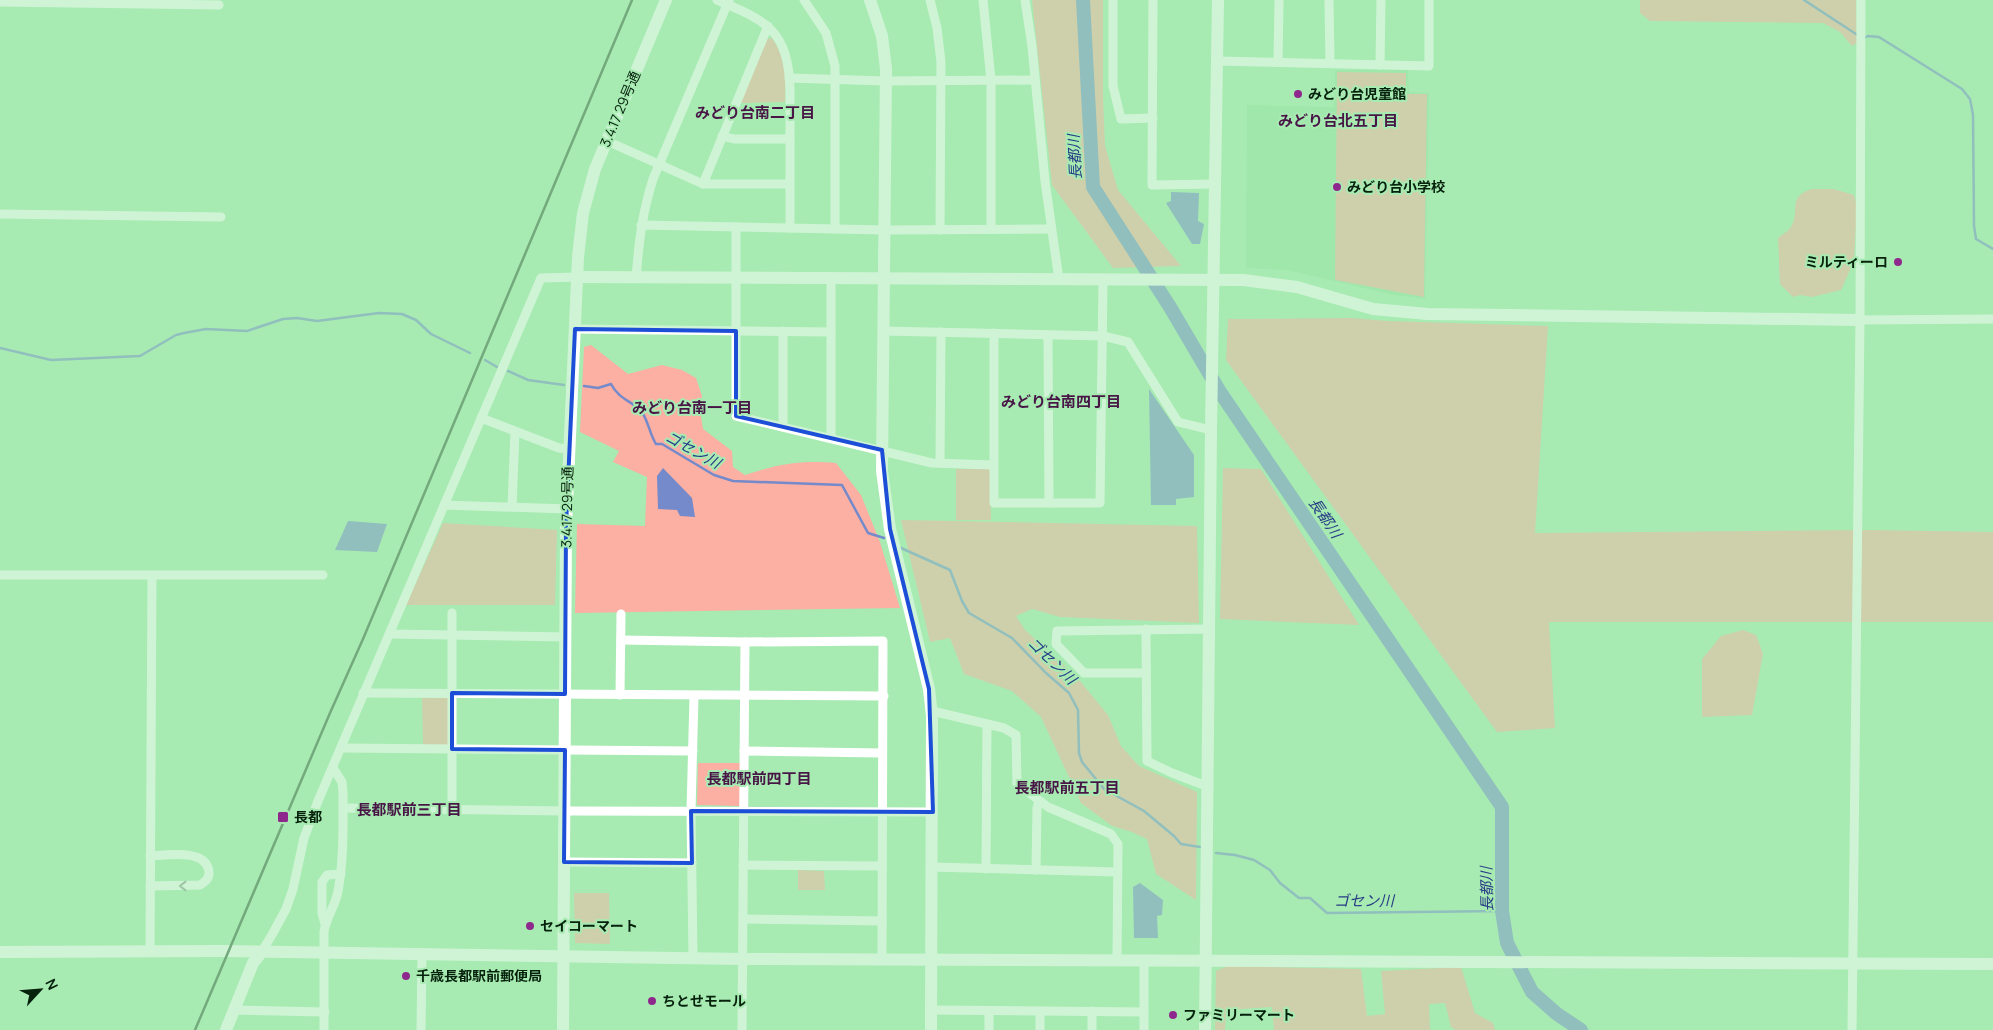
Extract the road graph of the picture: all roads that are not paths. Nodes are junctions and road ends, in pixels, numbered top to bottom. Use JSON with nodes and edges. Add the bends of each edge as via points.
{"nodes":[{"id":1,"x":666,"y":0,"type":"edge"},
{"id":2,"x":717,"y":0,"type":"edge"},
{"id":3,"x":804,"y":0,"type":"edge"},
{"id":4,"x":870,"y":0,"type":"edge"},
{"id":5,"x":930,"y":0,"type":"edge"},
{"id":6,"x":983,"y":0,"type":"edge"},
{"id":7,"x":1025,"y":0,"type":"edge"},
{"id":8,"x":1113,"y":0,"type":"edge"},
{"id":9,"x":1153,"y":0,"type":"edge"},
{"id":10,"x":1218,"y":0,"type":"edge"},
{"id":11,"x":1279,"y":0,"type":"edge"},
{"id":12,"x":1329,"y":0,"type":"edge"},
{"id":13,"x":1381,"y":0,"type":"edge"},
{"id":14,"x":1429,"y":0,"type":"edge"},
{"id":15,"x":1861,"y":0,"type":"edge"},
{"id":16,"x":0,"y":2,"type":"edge"},
{"id":17,"x":728,"y":2,"type":"edge"},
{"id":18,"x":219,"y":4,"type":"dead end"},
{"id":19,"x":768,"y":26,"type":"junction"},
{"id":20,"x":1217,"y":61,"type":"junction"},
{"id":21,"x":1278,"y":62,"type":"junction"},
{"id":22,"x":1330,"y":63,"type":"junction"},
{"id":23,"x":1380,"y":65,"type":"junction"},
{"id":24,"x":789,"y":78,"type":"junction"},
{"id":25,"x":835,"y":79,"type":"junction"},
{"id":26,"x":886,"y":80,"type":"junction"},
{"id":27,"x":940,"y":80,"type":"junction"},
{"id":28,"x":991,"y":80,"type":"junction"},
{"id":29,"x":1035,"y":80,"type":"junction"},
{"id":30,"x":1153,"y":118,"type":"junction"},
{"id":31,"x":722,"y":136,"type":"junction"},
{"id":32,"x":790,"y":140,"type":"junction"},
{"id":33,"x":607,"y":142,"type":"junction"},
{"id":34,"x":659,"y":165,"type":"junction"},
{"id":35,"x":703,"y":184,"type":"junction"},
{"id":36,"x":790,"y":184,"type":"junction"},
{"id":37,"x":1215,"y":184,"type":"junction"},
{"id":38,"x":0,"y":214,"type":"edge"},
{"id":39,"x":221,"y":217,"type":"dead end"},
{"id":40,"x":641,"y":225,"type":"junction"},
{"id":41,"x":736,"y":226,"type":"junction"},
{"id":42,"x":790,"y":228,"type":"junction"},
{"id":43,"x":835,"y":229,"type":"junction"},
{"id":44,"x":991,"y":229,"type":"junction"},
{"id":45,"x":1051,"y":229,"type":"junction"},
{"id":46,"x":885,"y":230,"type":"junction"},
{"id":47,"x":940,"y":230,"type":"junction"},
{"id":48,"x":577,"y":278,"type":"junction"},
{"id":49,"x":636,"y":278,"type":"junction"},
{"id":50,"x":736,"y":278,"type":"junction"},
{"id":51,"x":831,"y":279,"type":"junction"},
{"id":52,"x":885,"y":279,"type":"junction"},
{"id":53,"x":1213,"y":279,"type":"junction"},
{"id":54,"x":1059,"y":280,"type":"junction"},
{"id":55,"x":1103,"y":280,"type":"junction"},
{"id":56,"x":1993,"y":319,"type":"edge"},
{"id":57,"x":1860,"y":320,"type":"junction"},
{"id":58,"x":575,"y":329,"type":"junction"},
{"id":59,"x":736,"y":331,"type":"junction"},
{"id":60,"x":783,"y":331,"type":"junction"},
{"id":61,"x":884,"y":331,"type":"junction"},
{"id":62,"x":831,"y":332,"type":"junction"},
{"id":63,"x":941,"y":332,"type":"junction"},
{"id":64,"x":994,"y":334,"type":"junction"},
{"id":65,"x":1048,"y":335,"type":"junction"},
{"id":66,"x":1103,"y":336,"type":"junction"},
{"id":67,"x":481,"y":418,"type":"junction"},
{"id":68,"x":783,"y":427,"type":"junction"},
{"id":69,"x":1211,"y":430,"type":"junction"},
{"id":70,"x":515,"y":431,"type":"junction"},
{"id":71,"x":831,"y":438,"type":"junction"},
{"id":72,"x":569,"y":449,"type":"junction"},
{"id":73,"x":882,"y":450,"type":"junction"},
{"id":74,"x":940,"y":463,"type":"junction"},
{"id":75,"x":993,"y":465,"type":"junction"},
{"id":76,"x":1049,"y":503,"type":"junction"},
{"id":77,"x":444,"y":505,"type":"junction"},
{"id":78,"x":512,"y":507,"type":"junction"},
{"id":79,"x":567,"y":509,"type":"junction"},
{"id":80,"x":0,"y":575,"type":"edge"},
{"id":81,"x":152,"y":575,"type":"junction"},
{"id":82,"x":323,"y":575,"type":"dead end"},
{"id":83,"x":452,"y":613,"type":"dead end"},
{"id":84,"x":621,"y":614,"type":"dead end"},
{"id":85,"x":1210,"y":629,"type":"junction"},
{"id":86,"x":1146,"y":630,"type":"junction"},
{"id":87,"x":389,"y":634,"type":"junction"},
{"id":88,"x":452,"y":635,"type":"junction"},
{"id":89,"x":566,"y":637,"type":"junction"},
{"id":90,"x":621,"y":640,"type":"junction"},
{"id":91,"x":745,"y":642,"type":"junction"},
{"id":92,"x":1146,"y":674,"type":"junction"},
{"id":93,"x":363,"y":693,"type":"junction"},
{"id":94,"x":452,"y":694,"type":"junction"},
{"id":95,"x":565,"y":694,"type":"junction"},
{"id":96,"x":620,"y":695,"type":"junction"},
{"id":97,"x":694,"y":696,"type":"junction"},
{"id":98,"x":744,"y":696,"type":"junction"},
{"id":99,"x":884,"y":696,"type":"junction"},
{"id":100,"x":932,"y":711,"type":"junction"},
{"id":101,"x":987,"y":724,"type":"junction"},
{"id":102,"x":341,"y":748,"type":"junction"},
{"id":103,"x":452,"y":749,"type":"junction"},
{"id":104,"x":565,"y":750,"type":"junction"},
{"id":105,"x":693,"y":751,"type":"junction"},
{"id":106,"x":744,"y":751,"type":"junction"},
{"id":107,"x":882,"y":753,"type":"junction"},
{"id":108,"x":333,"y":768,"type":"junction"},
{"id":109,"x":1209,"y":787,"type":"junction"},
{"id":110,"x":1039,"y":801,"type":"junction"},
{"id":111,"x":343,"y":808,"type":"junction"},
{"id":112,"x":452,"y":809,"type":"junction"},
{"id":113,"x":565,"y":811,"type":"junction"},
{"id":114,"x":691,"y":811,"type":"junction"},
{"id":115,"x":743,"y":812,"type":"junction"},
{"id":116,"x":883,"y":812,"type":"junction"},
{"id":117,"x":933,"y":812,"type":"junction"},
{"id":118,"x":150,"y":856,"type":"junction"},
{"id":119,"x":564,"y":862,"type":"junction"},
{"id":120,"x":692,"y":863,"type":"junction"},
{"id":121,"x":743,"y":865,"type":"junction"},
{"id":122,"x":882,"y":866,"type":"junction"},
{"id":123,"x":932,"y":868,"type":"junction"},
{"id":124,"x":986,"y":869,"type":"junction"},
{"id":125,"x":1036,"y":870,"type":"junction"},
{"id":126,"x":1117,"y":872,"type":"junction"},
{"id":127,"x":341,"y":874,"type":"junction"},
{"id":128,"x":150,"y":886,"type":"junction"},
{"id":129,"x":743,"y":919,"type":"junction"},
{"id":130,"x":882,"y":920,"type":"junction"},
{"id":131,"x":325,"y":924,"type":"junction"},
{"id":132,"x":0,"y":952,"type":"edge"},
{"id":133,"x":150,"y":952,"type":"junction"},
{"id":134,"x":261,"y":953,"type":"junction"},
{"id":135,"x":325,"y":953,"type":"junction"},
{"id":136,"x":422,"y":954,"type":"junction"},
{"id":137,"x":564,"y":955,"type":"junction"},
{"id":138,"x":693,"y":957,"type":"junction"},
{"id":139,"x":882,"y":958,"type":"junction"},
{"id":140,"x":931,"y":958,"type":"junction"},
{"id":141,"x":743,"y":959,"type":"junction"},
{"id":142,"x":1117,"y":960,"type":"junction"},
{"id":143,"x":1144,"y":960,"type":"junction"},
{"id":144,"x":1206,"y":960,"type":"junction"},
{"id":145,"x":1853,"y":964,"type":"junction"},
{"id":146,"x":1993,"y":964,"type":"edge"},
{"id":147,"x":234,"y":1010,"type":"junction"},
{"id":148,"x":931,"y":1010,"type":"junction"},
{"id":149,"x":989,"y":1010,"type":"junction"},
{"id":150,"x":1040,"y":1011,"type":"junction"},
{"id":151,"x":1092,"y":1011,"type":"junction"},
{"id":152,"x":325,"y":1012,"type":"junction"},
{"id":153,"x":1144,"y":1012,"type":"junction"},
{"id":154,"x":226,"y":1030,"type":"edge"},
{"id":155,"x":324,"y":1030,"type":"edge"},
{"id":156,"x":421,"y":1030,"type":"edge"},
{"id":157,"x":563,"y":1030,"type":"edge"},
{"id":158,"x":742,"y":1030,"type":"edge"},
{"id":159,"x":931,"y":1030,"type":"edge"},
{"id":160,"x":989,"y":1030,"type":"edge"},
{"id":161,"x":1040,"y":1030,"type":"edge"},
{"id":162,"x":1092,"y":1030,"type":"edge"},
{"id":163,"x":1144,"y":1030,"type":"edge"},
{"id":164,"x":1205,"y":1030,"type":"edge"},
{"id":165,"x":1852,"y":1030,"type":"edge"}],
"edges":[{"from":1,"to":33,"type":"street","name":"3.4.17 29号通"},
{"from":2,"to":17,"type":"street"},
{"from":3,"to":25,"type":"street","via":[[826,33]]},
{"from":4,"to":26,"type":"street","via":[[882,36]]},
{"from":5,"to":27,"type":"street","via":[[938,39]]},
{"from":6,"to":28,"type":"street"},
{"from":7,"to":29,"type":"street"},
{"from":8,"to":30,"type":"street","via":[[1113,86],[1121,120]]},
{"from":9,"to":30,"type":"street"},
{"from":10,"to":20,"type":"street"},
{"from":11,"to":21,"type":"street"},
{"from":12,"to":22,"type":"street"},
{"from":13,"to":23,"type":"street"},
{"from":14,"to":23,"type":"street","via":[[1429,66]]},
{"from":15,"to":57,"type":"street"},
{"from":16,"to":18,"type":"street"},
{"from":17,"to":19,"type":"street"},
{"from":17,"to":34,"type":"street"},
{"from":19,"to":24,"type":"street","via":[[786,52]]},
{"from":19,"to":31,"type":"street"},
{"from":20,"to":21,"type":"street"},
{"from":20,"to":37,"type":"street"},
{"from":21,"to":22,"type":"street"},
{"from":22,"to":23,"type":"street"},
{"from":24,"to":25,"type":"street"},
{"from":24,"to":32,"type":"street"},
{"from":25,"to":26,"type":"street"},
{"from":25,"to":43,"type":"street"},
{"from":26,"to":27,"type":"street"},
{"from":26,"to":46,"type":"street"},
{"from":27,"to":28,"type":"street"},
{"from":27,"to":47,"type":"street"},
{"from":28,"to":29,"type":"street"},
{"from":28,"to":44,"type":"street"},
{"from":29,"to":45,"type":"street"},
{"from":30,"to":37,"type":"street","via":[[1152,185]]},
{"from":31,"to":32,"type":"street"},
{"from":31,"to":35,"type":"street"},
{"from":32,"to":36,"type":"street"},
{"from":33,"to":34,"type":"street"},
{"from":33,"to":48,"type":"street","name":"3.4.17 29号通","via":[[586,200]]},
{"from":34,"to":35,"type":"street"},
{"from":34,"to":40,"type":"street"},
{"from":35,"to":36,"type":"street"},
{"from":36,"to":42,"type":"street"},
{"from":37,"to":53,"type":"street"},
{"from":38,"to":39,"type":"street"},
{"from":40,"to":41,"type":"street"},
{"from":40,"to":49,"type":"street"},
{"from":41,"to":42,"type":"street"},
{"from":41,"to":50,"type":"street"},
{"from":42,"to":43,"type":"street"},
{"from":43,"to":46,"type":"street"},
{"from":44,"to":45,"type":"street"},
{"from":44,"to":47,"type":"street"},
{"from":45,"to":54,"type":"street"},
{"from":46,"to":47,"type":"street"},
{"from":46,"to":52,"type":"street"},
{"from":48,"to":49,"type":"street"},
{"from":48,"to":58,"type":"street","name":"3.4.17 29号通"},
{"from":48,"to":67,"type":"street","via":[[541,278]]},
{"from":49,"to":50,"type":"street"},
{"from":50,"to":51,"type":"street"},
{"from":50,"to":59,"type":"street"},
{"from":51,"to":52,"type":"street"},
{"from":51,"to":62,"type":"street"},
{"from":52,"to":54,"type":"street"},
{"from":52,"to":61,"type":"street"},
{"from":53,"to":55,"type":"street"},
{"from":53,"to":57,"type":"street","via":[[1297,287],[1373,309],[1428,314]]},
{"from":53,"to":69,"type":"street"},
{"from":54,"to":55,"type":"street"},
{"from":55,"to":66,"type":"street"},
{"from":56,"to":57,"type":"street"},
{"from":57,"to":145,"type":"street"},
{"from":58,"to":59,"type":"street"},
{"from":58,"to":72,"type":"street","name":"3.4.17 29号通"},
{"from":59,"to":60,"type":"street"},
{"from":59,"to":68,"type":"street","via":[[736,416]]},
{"from":60,"to":62,"type":"street"},
{"from":60,"to":68,"type":"street"},
{"from":61,"to":63,"type":"street"},
{"from":61,"to":73,"type":"street"},
{"from":62,"to":71,"type":"street"},
{"from":63,"to":64,"type":"street"},
{"from":63,"to":74,"type":"street"},
{"from":64,"to":65,"type":"street"},
{"from":64,"to":75,"type":"street"},
{"from":65,"to":66,"type":"street"},
{"from":65,"to":76,"type":"street"},
{"from":66,"to":69,"type":"street","via":[[1128,342],[1178,422]]},
{"from":66,"to":76,"type":"street","via":[[1100,502]]},
{"from":67,"to":70,"type":"street"},
{"from":67,"to":77,"type":"street"},
{"from":68,"to":71,"type":"street"},
{"from":69,"to":85,"type":"street"},
{"from":70,"to":72,"type":"street"},
{"from":70,"to":78,"type":"street"},
{"from":71,"to":73,"type":"street"},
{"from":72,"to":79,"type":"street","name":"3.4.17 29号通"},
{"from":73,"to":74,"type":"street"},
{"from":73,"to":100,"type":"street","via":[[890,529],[930,689]]},
{"from":74,"to":75,"type":"street"},
{"from":75,"to":76,"type":"street","via":[[994,503]]},
{"from":77,"to":78,"type":"street"},
{"from":77,"to":87,"type":"street"},
{"from":78,"to":79,"type":"street"},
{"from":79,"to":89,"type":"street","name":"3.4.17 29号通"},
{"from":80,"to":81,"type":"street"},
{"from":81,"to":82,"type":"street"},
{"from":81,"to":118,"type":"street"},
{"from":83,"to":88,"type":"street"},
{"from":84,"to":90,"type":"street"},
{"from":85,"to":86,"type":"street"},
{"from":85,"to":109,"type":"street"},
{"from":86,"to":92,"type":"street"},
{"from":86,"to":92,"type":"street","via":[[1057,630],[1056,644],[1084,673]]},
{"from":87,"to":88,"type":"street"},
{"from":87,"to":93,"type":"street"},
{"from":88,"to":89,"type":"street"},
{"from":88,"to":94,"type":"street"},
{"from":89,"to":95,"type":"street","name":"3.4.17 29号通"},
{"from":90,"to":91,"type":"street"},
{"from":90,"to":96,"type":"street"},
{"from":91,"to":98,"type":"street"},
{"from":91,"to":99,"type":"street","via":[[883,641]]},
{"from":92,"to":109,"type":"street","via":[[1147,761]]},
{"from":93,"to":94,"type":"street"},
{"from":93,"to":102,"type":"street"},
{"from":94,"to":95,"type":"street"},
{"from":94,"to":103,"type":"street"},
{"from":95,"to":96,"type":"street"},
{"from":95,"to":104,"type":"street","name":"3.4.17 29号通"},
{"from":96,"to":97,"type":"street"},
{"from":97,"to":98,"type":"street"},
{"from":97,"to":105,"type":"street"},
{"from":98,"to":99,"type":"street"},
{"from":98,"to":106,"type":"street"},
{"from":99,"to":107,"type":"street"},
{"from":100,"to":101,"type":"street"},
{"from":100,"to":117,"type":"street"},
{"from":101,"to":110,"type":"street","via":[[1016,734],[1017,784]]},
{"from":101,"to":124,"type":"street"},
{"from":102,"to":103,"type":"street"},
{"from":102,"to":108,"type":"street"},
{"from":103,"to":104,"type":"street"},
{"from":103,"to":112,"type":"street"},
{"from":104,"to":105,"type":"street"},
{"from":104,"to":113,"type":"street","name":"3.4.17 29号通"},
{"from":105,"to":114,"type":"street"},
{"from":106,"to":107,"type":"street"},
{"from":106,"to":115,"type":"street"},
{"from":107,"to":116,"type":"street"},
{"from":108,"to":111,"type":"street","via":[[342,782]]},
{"from":108,"to":134,"type":"street","via":[[304,838],[286,909]]},
{"from":109,"to":144,"type":"street"},
{"from":110,"to":125,"type":"street"},
{"from":110,"to":126,"type":"street","via":[[1112,834],[1118,844]]},
{"from":111,"to":112,"type":"street"},
{"from":111,"to":127,"type":"street"},
{"from":112,"to":113,"type":"street"},
{"from":113,"to":114,"type":"street"},
{"from":113,"to":119,"type":"street","name":"3.4.17 29号通"},
{"from":114,"to":115,"type":"street"},
{"from":114,"to":120,"type":"street"},
{"from":115,"to":116,"type":"street"},
{"from":115,"to":121,"type":"street"},
{"from":116,"to":117,"type":"street"},
{"from":116,"to":122,"type":"street"},
{"from":117,"to":123,"type":"street"},
{"from":118,"to":128,"type":"street"},
{"from":118,"to":128,"type":"street","one_way":true,"via":[[193,855],[200,857],[208,872],[200,885]]},
{"from":119,"to":120,"type":"street"},
{"from":119,"to":137,"type":"street","name":"3.4.17 29号通"},
{"from":120,"to":138,"type":"street"},
{"from":121,"to":122,"type":"street"},
{"from":121,"to":129,"type":"street"},
{"from":122,"to":130,"type":"street"},
{"from":123,"to":124,"type":"street"},
{"from":123,"to":140,"type":"street"},
{"from":124,"to":125,"type":"street"},
{"from":125,"to":126,"type":"street"},
{"from":126,"to":142,"type":"street"},
{"from":127,"to":131,"type":"street","via":[[337,898]]},
{"from":127,"to":131,"type":"street","via":[[327,875],[322,882]]},
{"from":128,"to":133,"type":"street"},
{"from":129,"to":130,"type":"street"},
{"from":129,"to":141,"type":"street"},
{"from":130,"to":139,"type":"street"},
{"from":131,"to":135,"type":"street"},
{"from":132,"to":133,"type":"street"},
{"from":133,"to":134,"type":"street"},
{"from":134,"to":135,"type":"street"},
{"from":134,"to":147,"type":"street","via":[[253,963]]},
{"from":135,"to":136,"type":"street"},
{"from":135,"to":152,"type":"street"},
{"from":136,"to":137,"type":"street"},
{"from":136,"to":156,"type":"street"},
{"from":137,"to":138,"type":"street"},
{"from":137,"to":157,"type":"street","name":"3.4.17 29号通"},
{"from":138,"to":141,"type":"street"},
{"from":139,"to":140,"type":"street"},
{"from":139,"to":141,"type":"street"},
{"from":140,"to":142,"type":"street"},
{"from":140,"to":148,"type":"street"},
{"from":141,"to":158,"type":"street"},
{"from":142,"to":143,"type":"street"},
{"from":143,"to":144,"type":"street"},
{"from":143,"to":153,"type":"street"},
{"from":144,"to":145,"type":"street"},
{"from":144,"to":164,"type":"street"},
{"from":145,"to":146,"type":"street"},
{"from":145,"to":165,"type":"street"},
{"from":147,"to":152,"type":"street"},
{"from":147,"to":154,"type":"street"},
{"from":148,"to":149,"type":"street"},
{"from":148,"to":159,"type":"street"},
{"from":149,"to":150,"type":"street"},
{"from":149,"to":160,"type":"street"},
{"from":150,"to":151,"type":"street"},
{"from":150,"to":161,"type":"street"},
{"from":151,"to":153,"type":"street"},
{"from":151,"to":162,"type":"street"},
{"from":152,"to":155,"type":"street"},
{"from":153,"to":163,"type":"street"}]}
